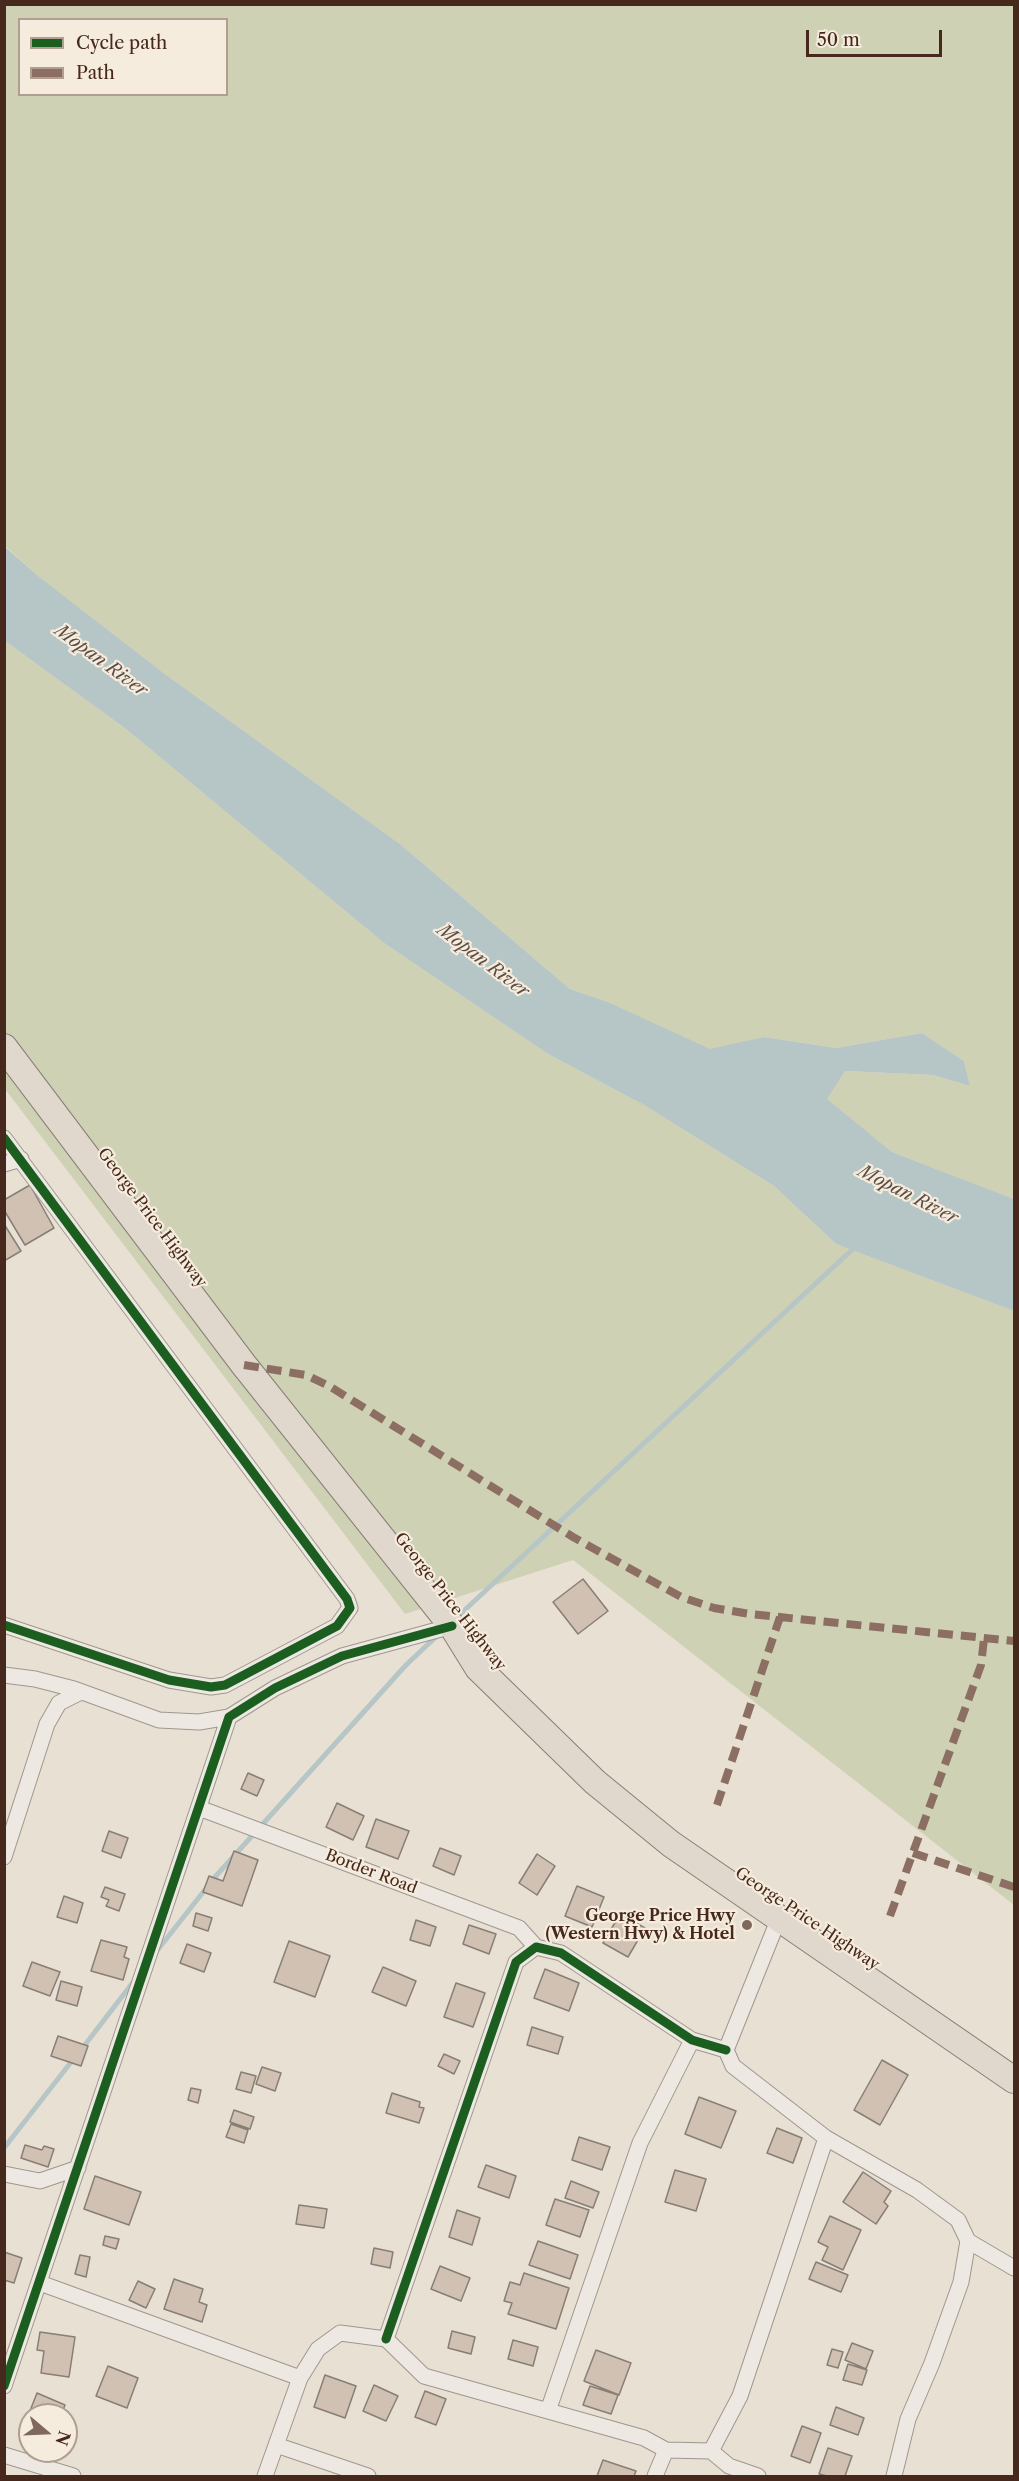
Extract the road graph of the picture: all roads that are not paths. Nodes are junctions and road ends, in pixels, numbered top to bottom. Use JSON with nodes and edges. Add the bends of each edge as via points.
{"nodes":[{"id":1,"x":4,"y":1047,"type":"edge"},
{"id":2,"x":4,"y":1138,"type":"edge"},
{"id":3,"x":21,"y":1159,"type":"junction"},
{"id":4,"x":4,"y":1164,"type":"edge"},
{"id":5,"x":4,"y":1625,"type":"edge"},
{"id":6,"x":452,"y":1626,"type":"junction"},
{"id":7,"x":4,"y":1675,"type":"edge"},
{"id":8,"x":81,"y":1692,"type":"junction"},
{"id":9,"x":229,"y":1717,"type":"junction"},
{"id":10,"x":199,"y":1808,"type":"junction"},
{"id":11,"x":4,"y":1857,"type":"edge"},
{"id":12,"x":778,"y":1918,"type":"junction"},
{"id":13,"x":536,"y":1947,"type":"junction"},
{"id":14,"x":692,"y":2040,"type":"junction"},
{"id":15,"x":726,"y":2050,"type":"junction"},
{"id":16,"x":1014,"y":2080,"type":"edge"},
{"id":17,"x":826,"y":2138,"type":"junction"},
{"id":18,"x":78,"y":2168,"type":"junction"},
{"id":19,"x":4,"y":2174,"type":"edge"},
{"id":20,"x":968,"y":2241,"type":"junction"},
{"id":21,"x":1014,"y":2268,"type":"edge"},
{"id":22,"x":40,"y":2283,"type":"junction"},
{"id":23,"x":386,"y":2339,"type":"junction"},
{"id":24,"x":300,"y":2378,"type":"junction"},
{"id":25,"x":4,"y":2386,"type":"edge"},
{"id":26,"x":548,"y":2411,"type":"junction"},
{"id":27,"x":276,"y":2445,"type":"junction"},
{"id":28,"x":666,"y":2450,"type":"junction"},
{"id":29,"x":711,"y":2451,"type":"junction"},
{"id":30,"x":4,"y":2455,"type":"edge"},
{"id":31,"x":73,"y":2476,"type":"edge"},
{"id":32,"x":265,"y":2476,"type":"edge"},
{"id":33,"x":368,"y":2476,"type":"edge"},
{"id":34,"x":655,"y":2476,"type":"edge"},
{"id":35,"x":758,"y":2476,"type":"edge"},
{"id":36,"x":894,"y":2476,"type":"edge"}],
"edges":[{"from":1,"to":6,"type":"highway","name":"George Price Highway","via":[[244,1365]]},
{"from":2,"to":3,"type":"street"},
{"from":3,"to":4,"type":"street"},
{"from":3,"to":5,"type":"street","via":[[350,1608],[337,1626],[225,1685],[211,1687],[169,1680]]},
{"from":6,"to":9,"type":"street","via":[[342,1656],[275,1688]]},
{"from":6,"to":12,"type":"highway","name":"George Price Highway","via":[[478,1668],[596,1782],[671,1844]]},
{"from":7,"to":8,"type":"street"},
{"from":8,"to":9,"type":"street","via":[[159,1720],[199,1722]]},
{"from":8,"to":11,"type":"street","via":[[58,1703],[47,1724]]},
{"from":9,"to":10,"type":"street"},
{"from":10,"to":13,"type":"street","name":"Border Road","via":[[519,1928]]},
{"from":10,"to":18,"type":"street"},
{"from":12,"to":15,"type":"street"},
{"from":12,"to":16,"type":"highway","name":"George Price Highway"},
{"from":13,"to":14,"type":"street","via":[[561,1953]]},
{"from":13,"to":23,"type":"street","via":[[516,1962]]},
{"from":14,"to":15,"type":"street"},
{"from":14,"to":26,"type":"street","via":[[640,2143]]},
{"from":15,"to":17,"type":"street","via":[[733,2066]]},
{"from":17,"to":20,"type":"street","via":[[916,2190],[958,2220]]},
{"from":17,"to":29,"type":"street","via":[[740,2396]]},
{"from":18,"to":19,"type":"street","via":[[40,2181]]},
{"from":18,"to":22,"type":"street"},
{"from":20,"to":21,"type":"street"},
{"from":20,"to":36,"type":"street","via":[[961,2282],[908,2419]]},
{"from":22,"to":24,"type":"street"},
{"from":22,"to":25,"type":"street"},
{"from":23,"to":24,"type":"street","via":[[340,2333],[318,2349]]},
{"from":23,"to":26,"type":"street","via":[[424,2376]]},
{"from":24,"to":27,"type":"street"},
{"from":26,"to":28,"type":"street","via":[[644,2438]]},
{"from":27,"to":32,"type":"street"},
{"from":27,"to":33,"type":"street"},
{"from":28,"to":29,"type":"street"},
{"from":28,"to":34,"type":"street"},
{"from":29,"to":35,"type":"street","via":[[729,2466]]},
{"from":30,"to":31,"type":"street"}]}
